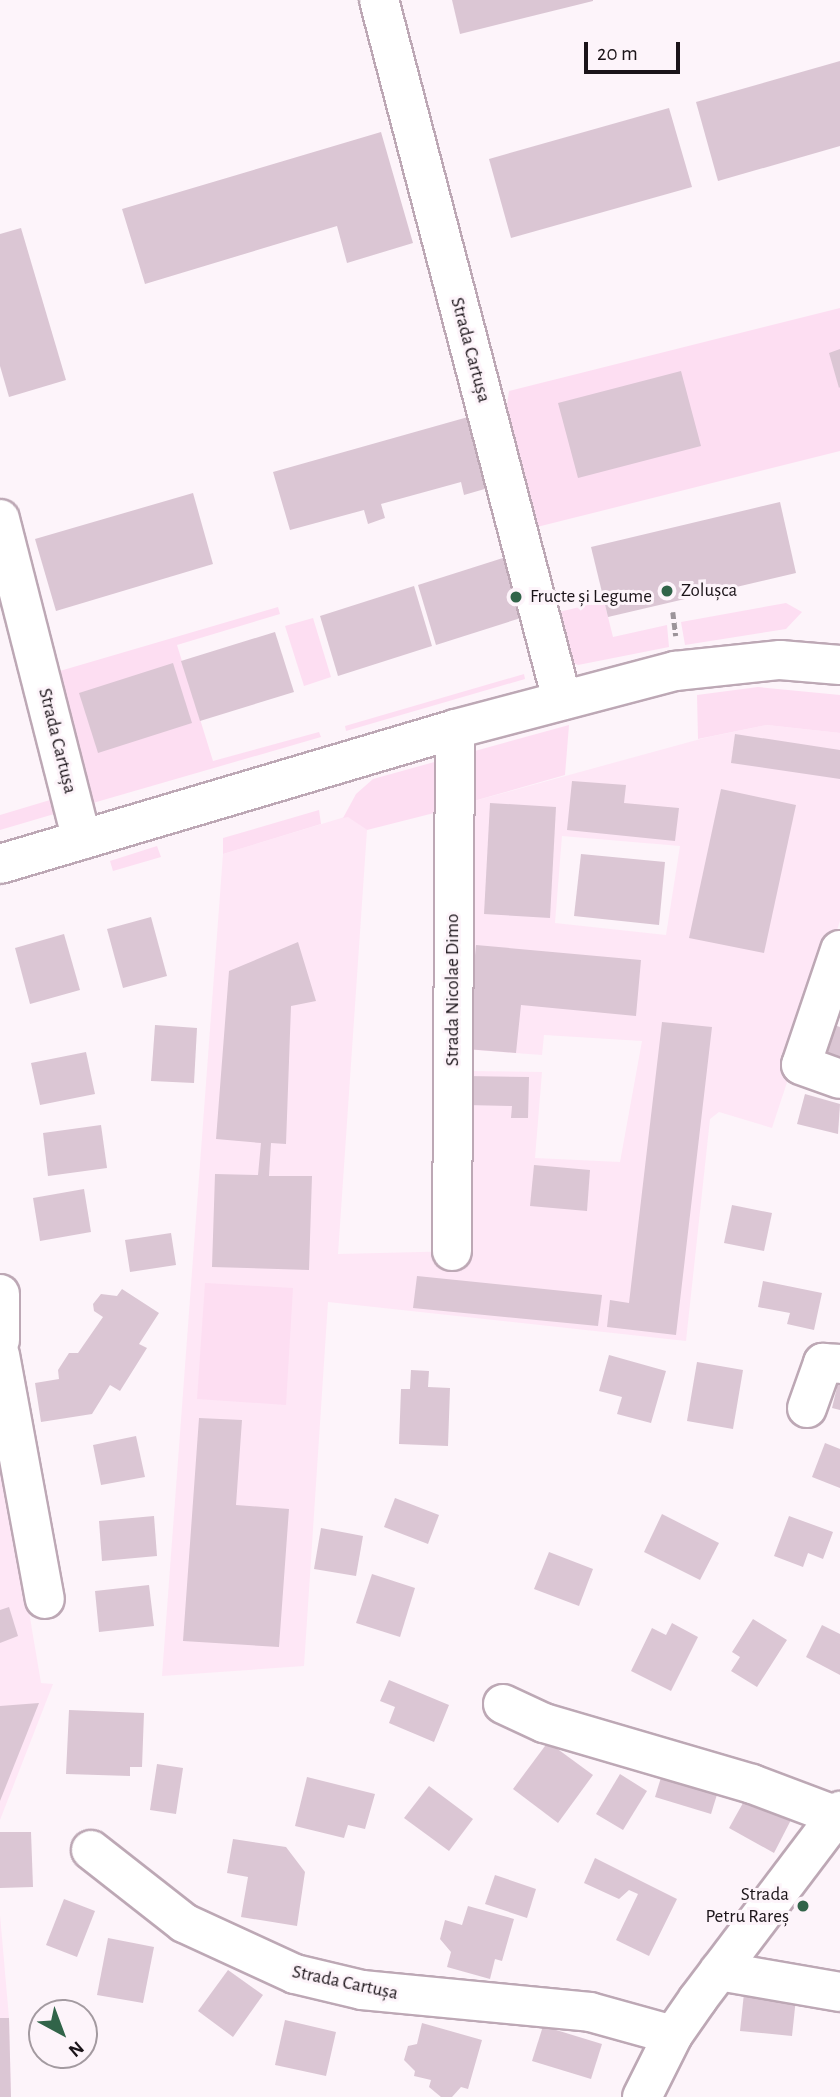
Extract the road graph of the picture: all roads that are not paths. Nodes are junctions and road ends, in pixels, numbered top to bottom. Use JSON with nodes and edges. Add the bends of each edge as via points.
{"nodes":[{"id":1,"x":379,"y":0,"type":"edge"},
{"id":2,"x":0,"y":519,"type":"edge"},
{"id":3,"x":840,"y":665,"type":"edge"},
{"id":4,"x":562,"y":700,"type":"junction"},
{"id":5,"x":455,"y":729,"type":"junction"},
{"id":6,"x":82,"y":840,"type":"junction"},
{"id":7,"x":0,"y":864,"type":"edge"},
{"id":8,"x":840,"y":950,"type":"edge"},
{"id":9,"x":840,"y":1079,"type":"edge"},
{"id":10,"x":452,"y":1251,"type":"dead end"},
{"id":11,"x":0,"y":1293,"type":"edge"},
{"id":12,"x":0,"y":1340,"type":"edge"},
{"id":13,"x":0,"y":1355,"type":"edge"},
{"id":14,"x":840,"y":1364,"type":"edge"},
{"id":15,"x":807,"y":1408,"type":"dead end"},
{"id":16,"x":45,"y":1599,"type":"dead end"},
{"id":17,"x":503,"y":1704,"type":"dead end"},
{"id":18,"x":838,"y":1814,"type":"edge"},
{"id":19,"x":91,"y":1850,"type":"dead end"},
{"id":20,"x":719,"y":1971,"type":"junction"},
{"id":21,"x":840,"y":1992,"type":"edge"},
{"id":22,"x":673,"y":2035,"type":"junction"},
{"id":23,"x":642,"y":2097,"type":"edge"}],
"edges":[{"from":1,"to":4,"type":"street","name":"Strada Cartușa"},
{"from":2,"to":6,"type":"street","name":"Strada Cartușa"},
{"from":3,"to":4,"type":"street","via":[[780,660],[728,663],[675,671]]},
{"from":4,"to":5,"type":"street"},
{"from":5,"to":6,"type":"street"},
{"from":5,"to":10,"type":"street","name":"Strada Nicolae Dimo"},
{"from":6,"to":7,"type":"street"},
{"from":8,"to":9,"type":"street","via":[[801,1065]]},
{"from":11,"to":12,"type":"street"},
{"from":13,"to":16,"type":"street"},
{"from":14,"to":15,"type":"street","via":[[822,1363]]},
{"from":17,"to":18,"type":"street","via":[[544,1723]]},
{"from":18,"to":20,"type":"street"},
{"from":19,"to":22,"type":"street","name":"Strada Cartușa","via":[[184,1923],[295,1974],[362,1990],[590,2012]]},
{"from":20,"to":21,"type":"street"},
{"from":20,"to":22,"type":"street"},
{"from":22,"to":23,"type":"street"}]}
